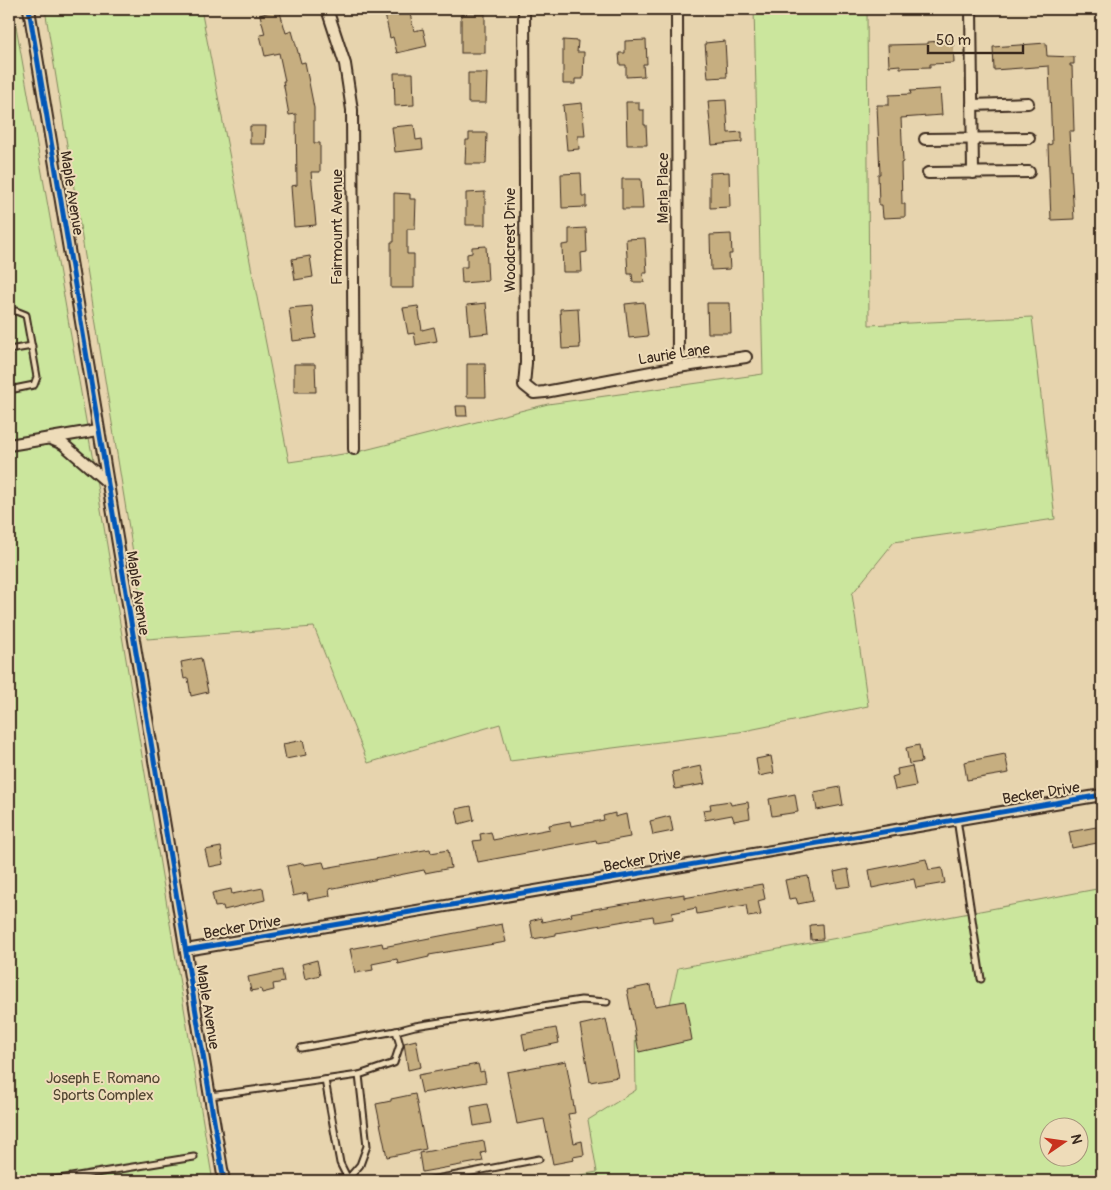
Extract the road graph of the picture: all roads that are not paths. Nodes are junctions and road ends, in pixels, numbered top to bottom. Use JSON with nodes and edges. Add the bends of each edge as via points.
{"nodes":[{"id":1,"x":29,"y":9,"type":"edge"},
{"id":2,"x":327,"y":9,"type":"edge"},
{"id":3,"x":524,"y":9,"type":"edge"},
{"id":4,"x":677,"y":9,"type":"edge"},
{"id":5,"x":972,"y":9,"type":"edge"},
{"id":6,"x":1028,"y":102,"type":"dead end"},
{"id":7,"x":972,"y":105,"type":"junction"},
{"id":8,"x":973,"y":138,"type":"junction"},
{"id":9,"x":1029,"y":138,"type":"dead end"},
{"id":10,"x":925,"y":139,"type":"dead end"},
{"id":11,"x":1029,"y":172,"type":"dead end"},
{"id":12,"x":928,"y":173,"type":"dead end"},
{"id":13,"x":973,"y":173,"type":"junction"},
{"id":14,"x":9,"y":313,"type":"edge"},
{"id":15,"x":32,"y":346,"type":"junction"},
{"id":16,"x":9,"y":350,"type":"edge"},
{"id":17,"x":746,"y":357,"type":"dead end"},
{"id":18,"x":678,"y":368,"type":"junction"},
{"id":19,"x":607,"y":380,"type":"joint"},
{"id":20,"x":9,"y":390,"type":"edge"},
{"id":21,"x":98,"y":430,"type":"junction"},
{"id":22,"x":50,"y":438,"type":"junction"},
{"id":23,"x":9,"y":445,"type":"edge"},
{"id":24,"x":354,"y":448,"type":"dead end"},
{"id":25,"x":107,"y":482,"type":"junction"},
{"id":26,"x":1102,"y":795,"type":"edge"},
{"id":27,"x":957,"y":819,"type":"junction"},
{"id":28,"x":186,"y":950,"type":"junction"},
{"id":29,"x":982,"y":979,"type":"dead end"},
{"id":30,"x":607,"y":1002,"type":"dead end"},
{"id":31,"x":396,"y":1031,"type":"junction"},
{"id":32,"x":301,"y":1048,"type":"dead end"},
{"id":33,"x":359,"y":1076,"type":"junction"},
{"id":34,"x":325,"y":1080,"type":"junction"},
{"id":35,"x":210,"y":1096,"type":"junction"},
{"id":36,"x":194,"y":1158,"type":"dead end"},
{"id":37,"x":539,"y":1159,"type":"dead end"},
{"id":38,"x":46,"y":1181,"type":"edge"},
{"id":39,"x":224,"y":1181,"type":"edge"},
{"id":40,"x":346,"y":1181,"type":"edge"},
{"id":41,"x":426,"y":1181,"type":"edge"}],
"edges":[{"from":1,"to":21,"type":"street","name":"Maple Avenue"},
{"from":2,"to":24,"type":"street","name":"Fairmount Avenue","via":[[345,64],[352,110]]},
{"from":3,"to":19,"type":"street","name":"Woodcrest Drive","via":[[524,385],[534,392],[544,392]]},
{"from":4,"to":18,"type":"street","name":"Marla Place"},
{"from":5,"to":7,"type":"street"},
{"from":6,"to":7,"type":"street"},
{"from":7,"to":8,"type":"street"},
{"from":8,"to":9,"type":"street"},
{"from":8,"to":10,"type":"street"},
{"from":8,"to":13,"type":"street"},
{"from":11,"to":13,"type":"street"},
{"from":12,"to":13,"type":"street"},
{"from":14,"to":15,"type":"lane","via":[[26,315]]},
{"from":15,"to":16,"type":"lane"},
{"from":15,"to":20,"type":"lane","via":[[37,378],[34,385]]},
{"from":17,"to":18,"type":"street","name":"Laurie Lane"},
{"from":18,"to":19,"type":"street","name":"Laurie Lane"},
{"from":21,"to":22,"type":"street"},
{"from":21,"to":25,"type":"street","name":"Maple Avenue"},
{"from":22,"to":23,"type":"street"},
{"from":22,"to":25,"type":"street","via":[[63,444]]},
{"from":25,"to":28,"type":"street","name":"Maple Avenue"},
{"from":26,"to":27,"type":"street","name":"Becker Drive"},
{"from":27,"to":28,"type":"street","name":"Becker Drive"},
{"from":27,"to":29,"type":"lane"},
{"from":28,"to":35,"type":"street","name":"Maple Avenue"},
{"from":30,"to":31,"type":"lane","via":[[581,1000]]},
{"from":31,"to":32,"type":"lane"},
{"from":31,"to":33,"type":"lane","via":[[400,1045],[394,1063]]},
{"from":33,"to":34,"type":"lane"},
{"from":33,"to":40,"type":"lane","via":[[368,1146],[360,1165]]},
{"from":34,"to":35,"type":"lane"},
{"from":34,"to":40,"type":"lane"},
{"from":35,"to":39,"type":"street","name":"Maple Avenue"},
{"from":36,"to":38,"type":"lane"},
{"from":37,"to":41,"type":"lane"}]}
